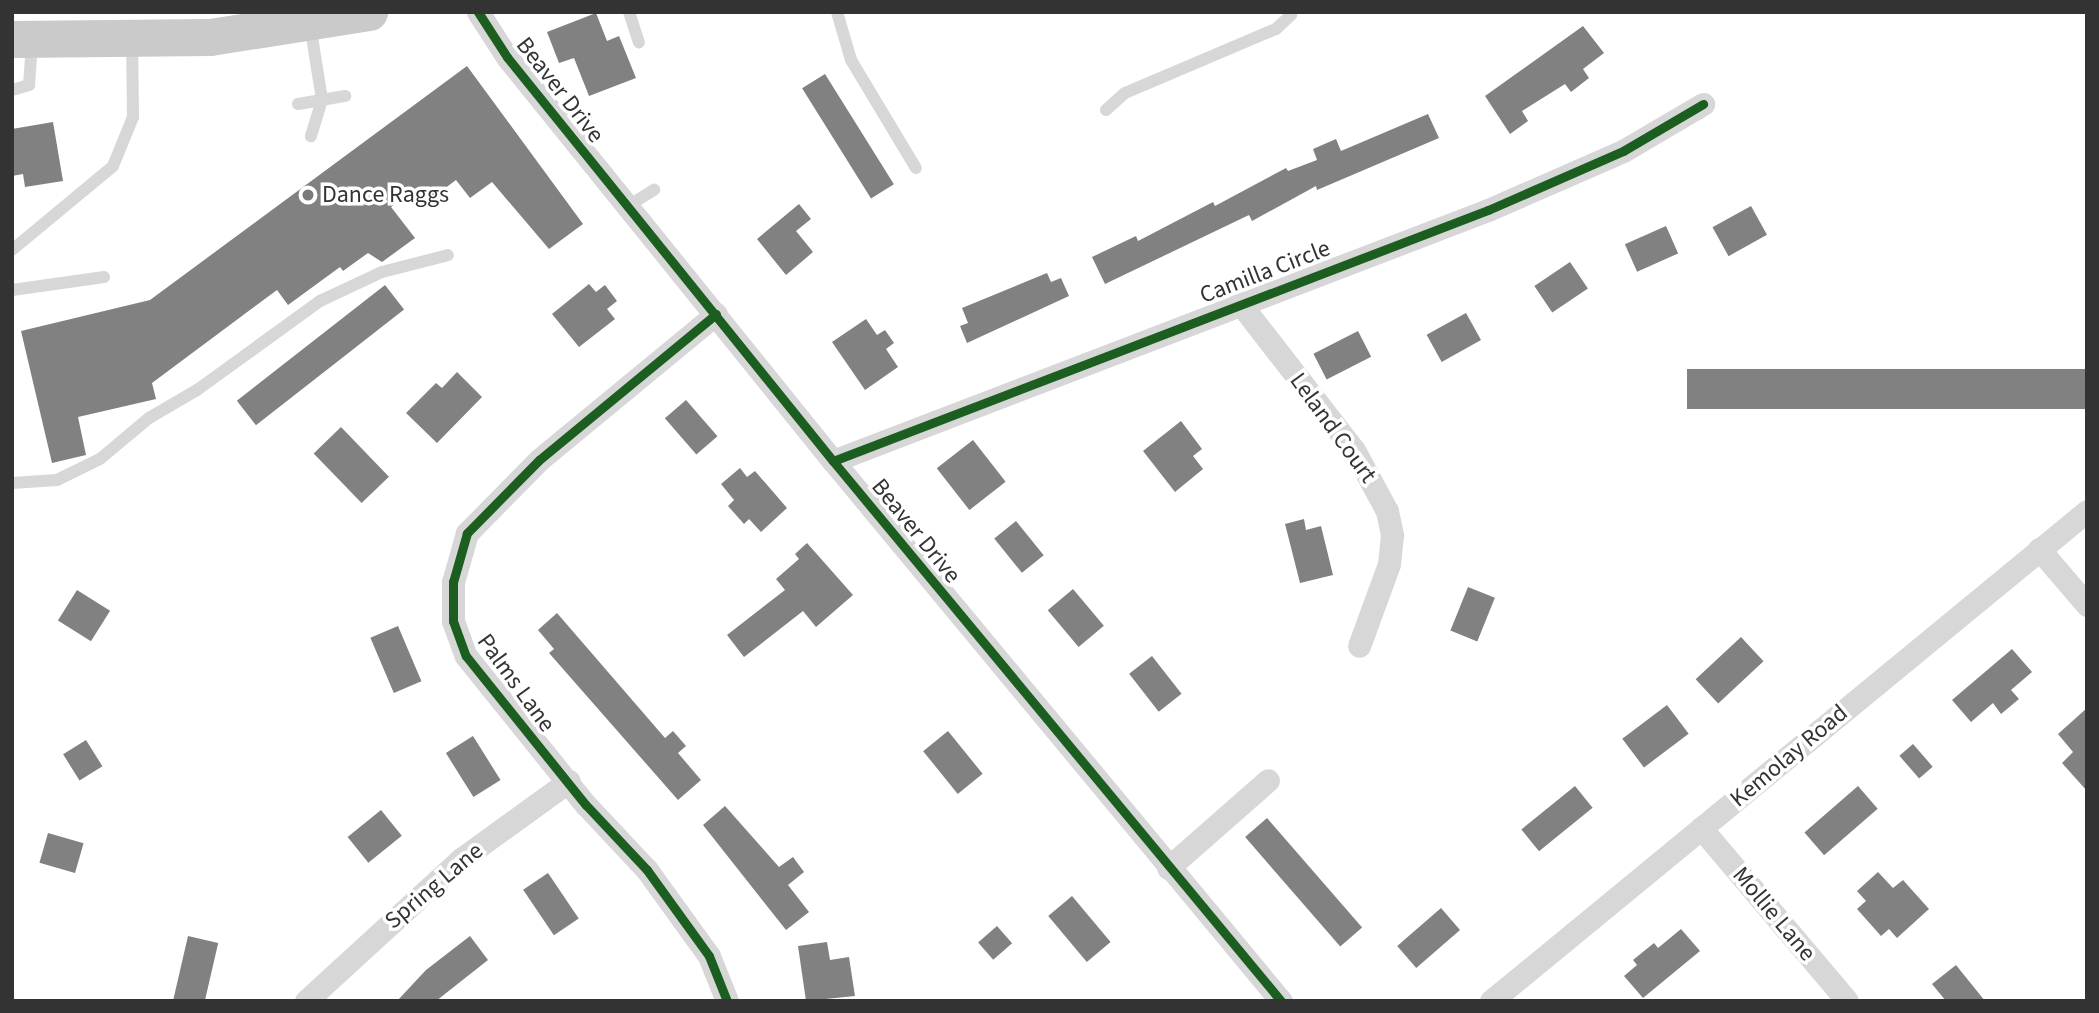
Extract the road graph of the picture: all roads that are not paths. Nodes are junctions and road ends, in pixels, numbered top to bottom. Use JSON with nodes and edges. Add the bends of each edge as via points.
{"nodes":[{"id":1,"x":478,"y":12,"type":"edge"},
{"id":2,"x":629,"y":12,"type":"edge"},
{"id":3,"x":837,"y":12,"type":"edge"},
{"id":4,"x":1291,"y":15,"type":"dead end"},
{"id":5,"x":341,"y":16,"type":"edge"},
{"id":6,"x":22,"y":39,"type":"edge"},
{"id":7,"x":132,"y":40,"type":"junction"},
{"id":8,"x":639,"y":42,"type":"dead end"},
{"id":9,"x":12,"y":90,"type":"edge"},
{"id":10,"x":345,"y":96,"type":"dead end"},
{"id":11,"x":322,"y":100,"type":"junction"},
{"id":12,"x":1703,"y":103,"type":"dead end"},
{"id":13,"x":298,"y":104,"type":"dead end"},
{"id":14,"x":1105,"y":110,"type":"dead end"},
{"id":15,"x":311,"y":136,"type":"dead end"},
{"id":16,"x":916,"y":168,"type":"dead end"},
{"id":17,"x":654,"y":190,"type":"dead end"},
{"id":18,"x":628,"y":206,"type":"junction"},
{"id":19,"x":12,"y":250,"type":"edge"},
{"id":20,"x":447,"y":255,"type":"dead end"},
{"id":21,"x":104,"y":277,"type":"dead end"},
{"id":22,"x":12,"y":290,"type":"edge"},
{"id":23,"x":1239,"y":302,"type":"junction"},
{"id":24,"x":716,"y":314,"type":"junction"},
{"id":25,"x":833,"y":461,"type":"junction"},
{"id":26,"x":12,"y":483,"type":"edge"},
{"id":27,"x":2087,"y":511,"type":"edge"},
{"id":28,"x":2039,"y":549,"type":"junction"},
{"id":29,"x":2087,"y":606,"type":"edge"},
{"id":30,"x":1359,"y":646,"type":"dead end"},
{"id":31,"x":1268,"y":780,"type":"dead end"},
{"id":32,"x":569,"y":781,"type":"junction"},
{"id":33,"x":1702,"y":828,"type":"junction"},
{"id":34,"x":1168,"y":868,"type":"junction"},
{"id":35,"x":306,"y":1001,"type":"edge"},
{"id":36,"x":727,"y":1001,"type":"edge"},
{"id":37,"x":1281,"y":1001,"type":"edge"},
{"id":38,"x":1491,"y":1001,"type":"edge"},
{"id":39,"x":1847,"y":1001,"type":"edge"}],
"edges":[{"from":1,"to":18,"type":"street","name":"Beaver Drive","via":[[508,57]]},
{"from":2,"to":8,"type":"lane"},
{"from":3,"to":16,"type":"lane","via":[[851,60]]},
{"from":4,"to":14,"type":"lane","via":[[1276,29],[1125,93]]},
{"from":5,"to":7,"type":"main road"},
{"from":5,"to":11,"type":"lane"},
{"from":6,"to":7,"type":"main road"},
{"from":6,"to":9,"type":"lane","via":[[29,85]]},
{"from":7,"to":19,"type":"lane","via":[[133,117],[113,166]]},
{"from":10,"to":11,"type":"lane"},
{"from":11,"to":13,"type":"lane"},
{"from":11,"to":15,"type":"lane"},
{"from":12,"to":23,"type":"street","name":"Camilla Circle","via":[[1623,150],[1488,210]]},
{"from":17,"to":18,"type":"lane"},
{"from":18,"to":24,"type":"street","name":"Beaver Drive"},
{"from":20,"to":26,"type":"lane","via":[[382,272],[320,301],[197,390],[149,418],[100,459],[57,480]]},
{"from":21,"to":22,"type":"lane"},
{"from":23,"to":25,"type":"street","name":"Camilla Circle"},
{"from":23,"to":30,"type":"street","name":"Leland Court","via":[[1354,450],[1387,511],[1392,535],[1389,564]]},
{"from":24,"to":25,"type":"street","name":"Beaver Drive"},
{"from":24,"to":32,"type":"street","name":"Palms Lane","via":[[539,460],[467,533],[453,582],[453,621],[466,656]]},
{"from":25,"to":34,"type":"street","name":"Beaver Drive"},
{"from":27,"to":28,"type":"street","name":"Kemolay Road"},
{"from":28,"to":29,"type":"street"},
{"from":28,"to":33,"type":"street","name":"Kemolay Road"},
{"from":31,"to":34,"type":"street"},
{"from":32,"to":35,"type":"street","name":"Spring Lane","via":[[461,859]]},
{"from":32,"to":36,"type":"street","name":"Palms Lane","via":[[647,870],[709,956]]},
{"from":33,"to":38,"type":"street","name":"Kemolay Road"},
{"from":33,"to":39,"type":"street","name":"Mollie Lane"},
{"from":34,"to":37,"type":"street","name":"Beaver Drive"}]}
